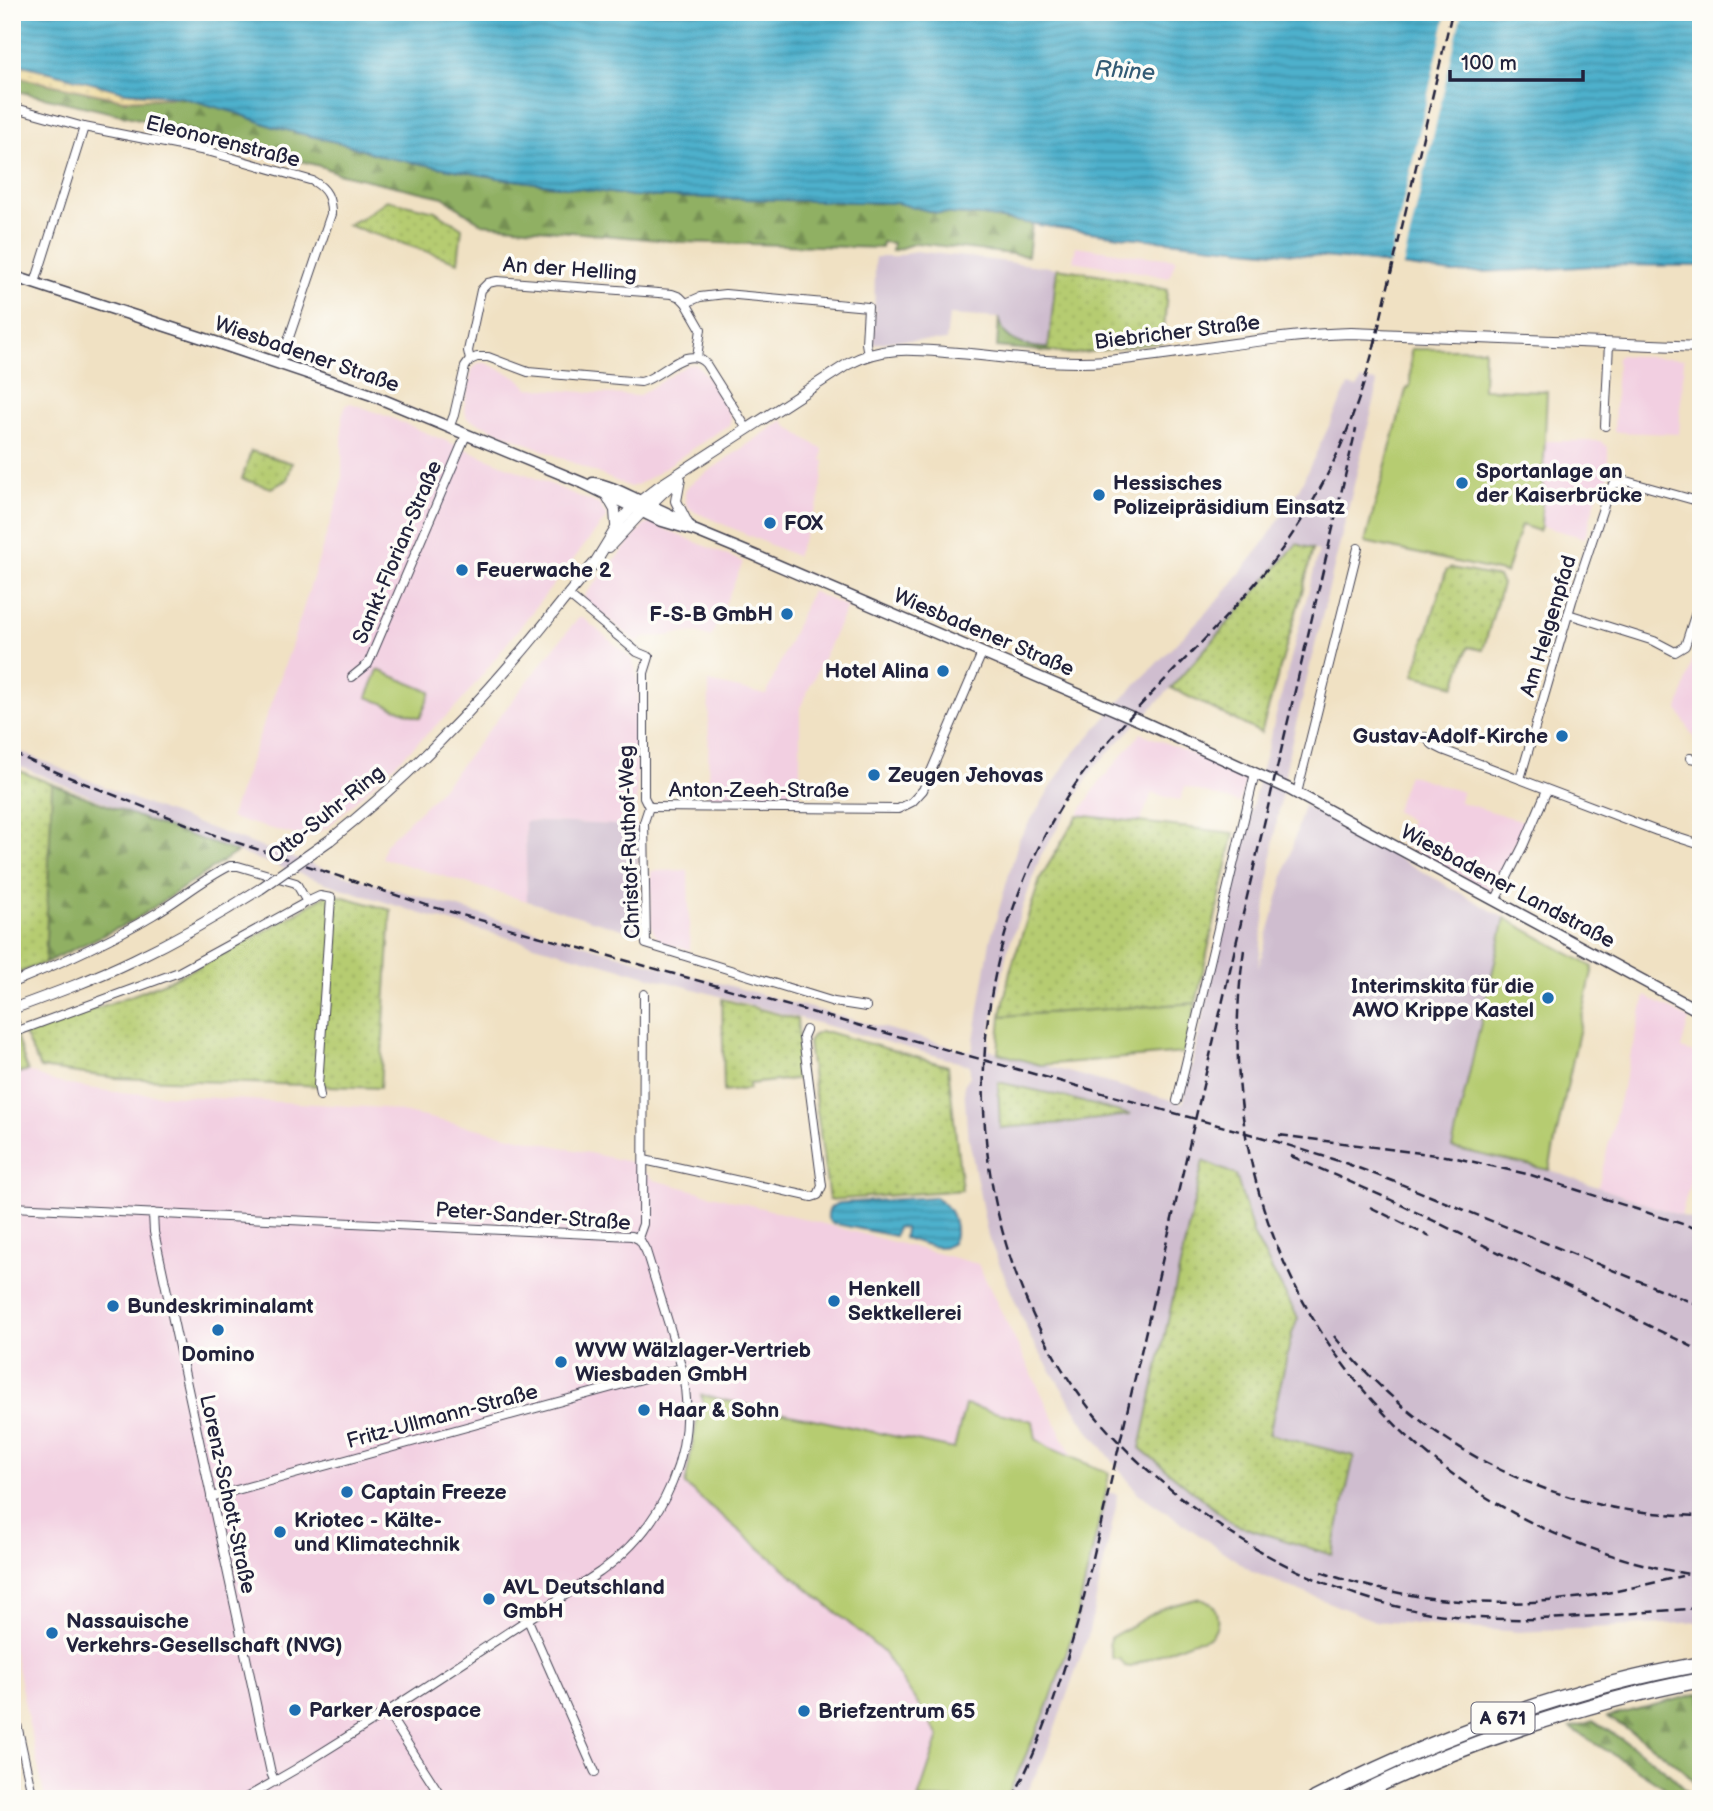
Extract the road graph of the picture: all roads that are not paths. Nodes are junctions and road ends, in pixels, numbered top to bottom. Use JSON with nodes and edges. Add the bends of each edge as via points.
{"nodes":[{"id":1,"x":12,"y":107,"type":"edge"},
{"id":2,"x":85,"y":127,"type":"junction"},
{"id":3,"x":12,"y":276,"type":"edge"},
{"id":4,"x":35,"y":283,"type":"junction"},
{"id":5,"x":687,"y":303,"type":"junction"},
{"id":6,"x":1609,"y":343,"type":"junction"},
{"id":7,"x":1701,"y":347,"type":"edge"},
{"id":8,"x":869,"y":355,"type":"junction"},
{"id":9,"x":697,"y":357,"type":"junction"},
{"id":10,"x":471,"y":360,"type":"junction"},
{"id":11,"x":280,"y":364,"type":"junction"},
{"id":12,"x":1605,"y":426,"type":"dead end"},
{"id":13,"x":450,"y":428,"type":"junction"},
{"id":14,"x":747,"y":429,"type":"junction"},
{"id":15,"x":466,"y":435,"type":"junction"},
{"id":16,"x":691,"y":466,"type":"junction"},
{"id":17,"x":682,"y":475,"type":"junction"},
{"id":18,"x":583,"y":483,"type":"junction"},
{"id":19,"x":606,"y":494,"type":"junction"},
{"id":20,"x":1701,"y":502,"type":"edge"},
{"id":21,"x":641,"y":506,"type":"junction"},
{"id":22,"x":616,"y":527,"type":"junction"},
{"id":23,"x":692,"y":528,"type":"junction"},
{"id":24,"x":1358,"y":548,"type":"dead end"},
{"id":25,"x":596,"y":561,"type":"junction"},
{"id":26,"x":568,"y":596,"type":"junction"},
{"id":27,"x":1701,"y":597,"type":"edge"},
{"id":28,"x":1568,"y":614,"type":"junction"},
{"id":29,"x":982,"y":653,"type":"junction"},
{"id":30,"x":352,"y":677,"type":"dead end"},
{"id":31,"x":1425,"y":737,"type":"dead end"},
{"id":32,"x":1690,"y":758,"type":"dead end"},
{"id":33,"x":1701,"y":760,"type":"edge"},
{"id":34,"x":1255,"y":773,"type":"junction"},
{"id":35,"x":1520,"y":779,"type":"junction"},
{"id":36,"x":1287,"y":788,"type":"joint"},
{"id":37,"x":1547,"y":790,"type":"junction"},
{"id":38,"x":1297,"y":793,"type":"junction"},
{"id":39,"x":649,"y":807,"type":"junction"},
{"id":40,"x":1701,"y":845,"type":"edge"},
{"id":41,"x":1495,"y":901,"type":"junction"},
{"id":42,"x":307,"y":902,"type":"junction"},
{"id":43,"x":12,"y":983,"type":"edge"},
{"id":44,"x":644,"y":994,"type":"dead end"},
{"id":45,"x":866,"y":1007,"type":"dead end"},
{"id":46,"x":12,"y":1011,"type":"edge"},
{"id":47,"x":1701,"y":1012,"type":"edge"},
{"id":48,"x":807,"y":1030,"type":"dead end"},
{"id":49,"x":320,"y":1096,"type":"dead end"},
{"id":50,"x":1177,"y":1101,"type":"dead end"},
{"id":51,"x":644,"y":1160,"type":"junction"},
{"id":52,"x":12,"y":1207,"type":"edge"},
{"id":53,"x":153,"y":1213,"type":"junction"},
{"id":54,"x":638,"y":1238,"type":"junction"},
{"id":55,"x":682,"y":1368,"type":"junction"},
{"id":56,"x":211,"y":1497,"type":"junction"},
{"id":57,"x":528,"y":1620,"type":"junction"},
{"id":58,"x":1701,"y":1664,"type":"edge"},
{"id":59,"x":1701,"y":1680,"type":"edge"},
{"id":60,"x":12,"y":1701,"type":"edge"},
{"id":61,"x":387,"y":1712,"type":"junction"},
{"id":62,"x":595,"y":1772,"type":"dead end"},
{"id":63,"x":275,"y":1782,"type":"junction"},
{"id":64,"x":33,"y":1799,"type":"edge"},
{"id":65,"x":244,"y":1799,"type":"edge"},
{"id":66,"x":443,"y":1799,"type":"edge"},
{"id":67,"x":1315,"y":1799,"type":"edge"},
{"id":68,"x":1350,"y":1799,"type":"edge"}],
"edges":[{"from":1,"to":2,"type":"street","name":"Eleonorenstraße"},
{"from":2,"to":4,"type":"street"},
{"from":2,"to":11,"type":"street","name":"Eleonorenstraße","via":[[211,152],[313,181],[327,193],[331,214]]},
{"from":3,"to":4,"type":"main road","name":"Wiesbadener Straße"},
{"from":4,"to":11,"type":"main road","name":"Wiesbadener Straße"},
{"from":5,"to":8,"type":"street","via":[[725,294],[868,307]]},
{"from":5,"to":9,"type":"street","via":[[701,329]]},
{"from":5,"to":10,"type":"street","name":"An der Helling","via":[[672,294],[492,281],[480,295],[468,351]]},
{"from":6,"to":7,"type":"street","name":"Biebricher Straße"},
{"from":6,"to":8,"type":"street","name":"Biebricher Straße","via":[[1340,334],[1097,361],[1055,362],[908,349]]},
{"from":6,"to":12,"type":"street"},
{"from":8,"to":14,"type":"street","name":"Biebricher Straße"},
{"from":9,"to":10,"type":"street","via":[[683,359],[641,382],[528,372],[482,356]]},
{"from":9,"to":14,"type":"street"},
{"from":10,"to":13,"type":"street","name":"An der Helling","via":[[465,367]]},
{"from":11,"to":13,"type":"main road","name":"Wiesbadener Straße"},
{"from":13,"to":15,"type":"main road","name":"Wiesbadener Straße"},
{"from":14,"to":16,"type":"street","name":"Biebricher Straße"},
{"from":15,"to":18,"type":"main road","name":"Wiesbadener Straße"},
{"from":15,"to":30,"type":"street","name":"Sankt-Florian-Straße","via":[[368,664]]},
{"from":16,"to":17,"type":"street","name":"Biebricher Straße"},
{"from":16,"to":21,"type":"street","name":"Biebricher Straße","via":[[658,487]]},
{"from":17,"to":21,"type":"street","name":"Biebricher Straße"},
{"from":17,"to":23,"type":"street","via":[[676,501]]},
{"from":18,"to":19,"type":"main road","name":"Wiesbadener Straße"},
{"from":18,"to":21,"type":"main road","name":"Wiesbadener Straße","via":[[600,484]]},
{"from":19,"to":21,"type":"main road","name":"Wiesbadener Straße"},
{"from":19,"to":22,"type":"street","via":[[615,510]]},
{"from":20,"to":28,"type":"street","name":"Am Helgenpfad","via":[[1634,482],[1614,484]]},
{"from":21,"to":22,"type":"street","name":"Otto-Suhr-Ring"},
{"from":21,"to":23,"type":"main road","name":"Wiesbadener Straße"},
{"from":21,"to":25,"type":"street","name":"Otto-Suhr-Ring"},
{"from":22,"to":25,"type":"street","name":"Otto-Suhr-Ring"},
{"from":23,"to":29,"type":"main road","name":"Wiesbadener Straße"},
{"from":24,"to":38,"type":"street"},
{"from":25,"to":26,"type":"street","name":"Otto-Suhr-Ring"},
{"from":26,"to":39,"type":"street","name":"Christof-Ruthof-Weg","via":[[636,652],[649,657],[644,673],[644,797]]},
{"from":26,"to":46,"type":"street","name":"Otto-Suhr-Ring","bridge":true,"via":[[463,717],[330,840],[196,928]]},
{"from":27,"to":28,"type":"street","via":[[1685,646],[1675,653],[1654,641]]},
{"from":28,"to":35,"type":"street","name":"Am Helgenpfad"},
{"from":29,"to":34,"type":"main road","name":"Wiesbadener Straße"},
{"from":29,"to":39,"type":"street","name":"Anton-Zeeh-Straße","via":[[923,790],[912,802],[898,808]]},
{"from":31,"to":35,"type":"street","via":[[1443,750]]},
{"from":32,"to":33,"type":"street"},
{"from":34,"to":36,"type":"main road","name":"Wiesbadener Straße"},
{"from":34,"to":50,"type":"street"},
{"from":35,"to":37,"type":"street"},
{"from":36,"to":38,"type":"main road","name":"Wiesbadener Landstraße"},
{"from":37,"to":40,"type":"street"},
{"from":37,"to":41,"type":"street"},
{"from":38,"to":41,"type":"main road","name":"Wiesbadener Landstraße"},
{"from":39,"to":45,"type":"street","name":"Christof-Ruthof-Weg","via":[[644,822],[646,944],[834,1002]]},
{"from":41,"to":47,"type":"main road","name":"Wiesbadener Landstraße"},
{"from":42,"to":43,"type":"street","via":[[296,883],[230,866],[126,931]]},
{"from":42,"to":46,"type":"street","via":[[178,972],[19,1031]]},
{"from":42,"to":49,"type":"street","via":[[320,896],[331,898]]},
{"from":44,"to":51,"type":"street"},
{"from":48,"to":51,"type":"street","via":[[803,1037],[821,1186],[818,1195]]},
{"from":51,"to":54,"type":"street","via":[[643,1224]]},
{"from":52,"to":53,"type":"street","name":"Peter-Sander-Straße"},
{"from":53,"to":54,"type":"street","name":"Peter-Sander-Straße"},
{"from":53,"to":56,"type":"street","name":"Lorenz-Schott-Straße"},
{"from":54,"to":55,"type":"street","name":"Peter-Sander-Straße"},
{"from":55,"to":56,"type":"street","name":"Fritz-Ullmann-Straße"},
{"from":55,"to":57,"type":"street","name":"Peter-Sander-Straße","via":[[687,1410],[683,1448],[660,1508],[612,1563]]},
{"from":56,"to":63,"type":"street","name":"Lorenz-Schott-Straße"},
{"from":57,"to":61,"type":"street","name":"Peter-Sander-Straße"},
{"from":57,"to":62,"type":"street"},
{"from":58,"to":67,"type":"highway","number":"A 671","via":[[1596,1688],[1514,1714],[1433,1744]]},
{"from":59,"to":68,"type":"highway","number":"A 671","via":[[1520,1729]]},
{"from":60,"to":64,"type":"street"},
{"from":61,"to":63,"type":"street","name":"Peter-Sander-Straße"},
{"from":61,"to":66,"type":"street"},
{"from":63,"to":65,"type":"street","name":"Peter-Sander-Straße"}]}
